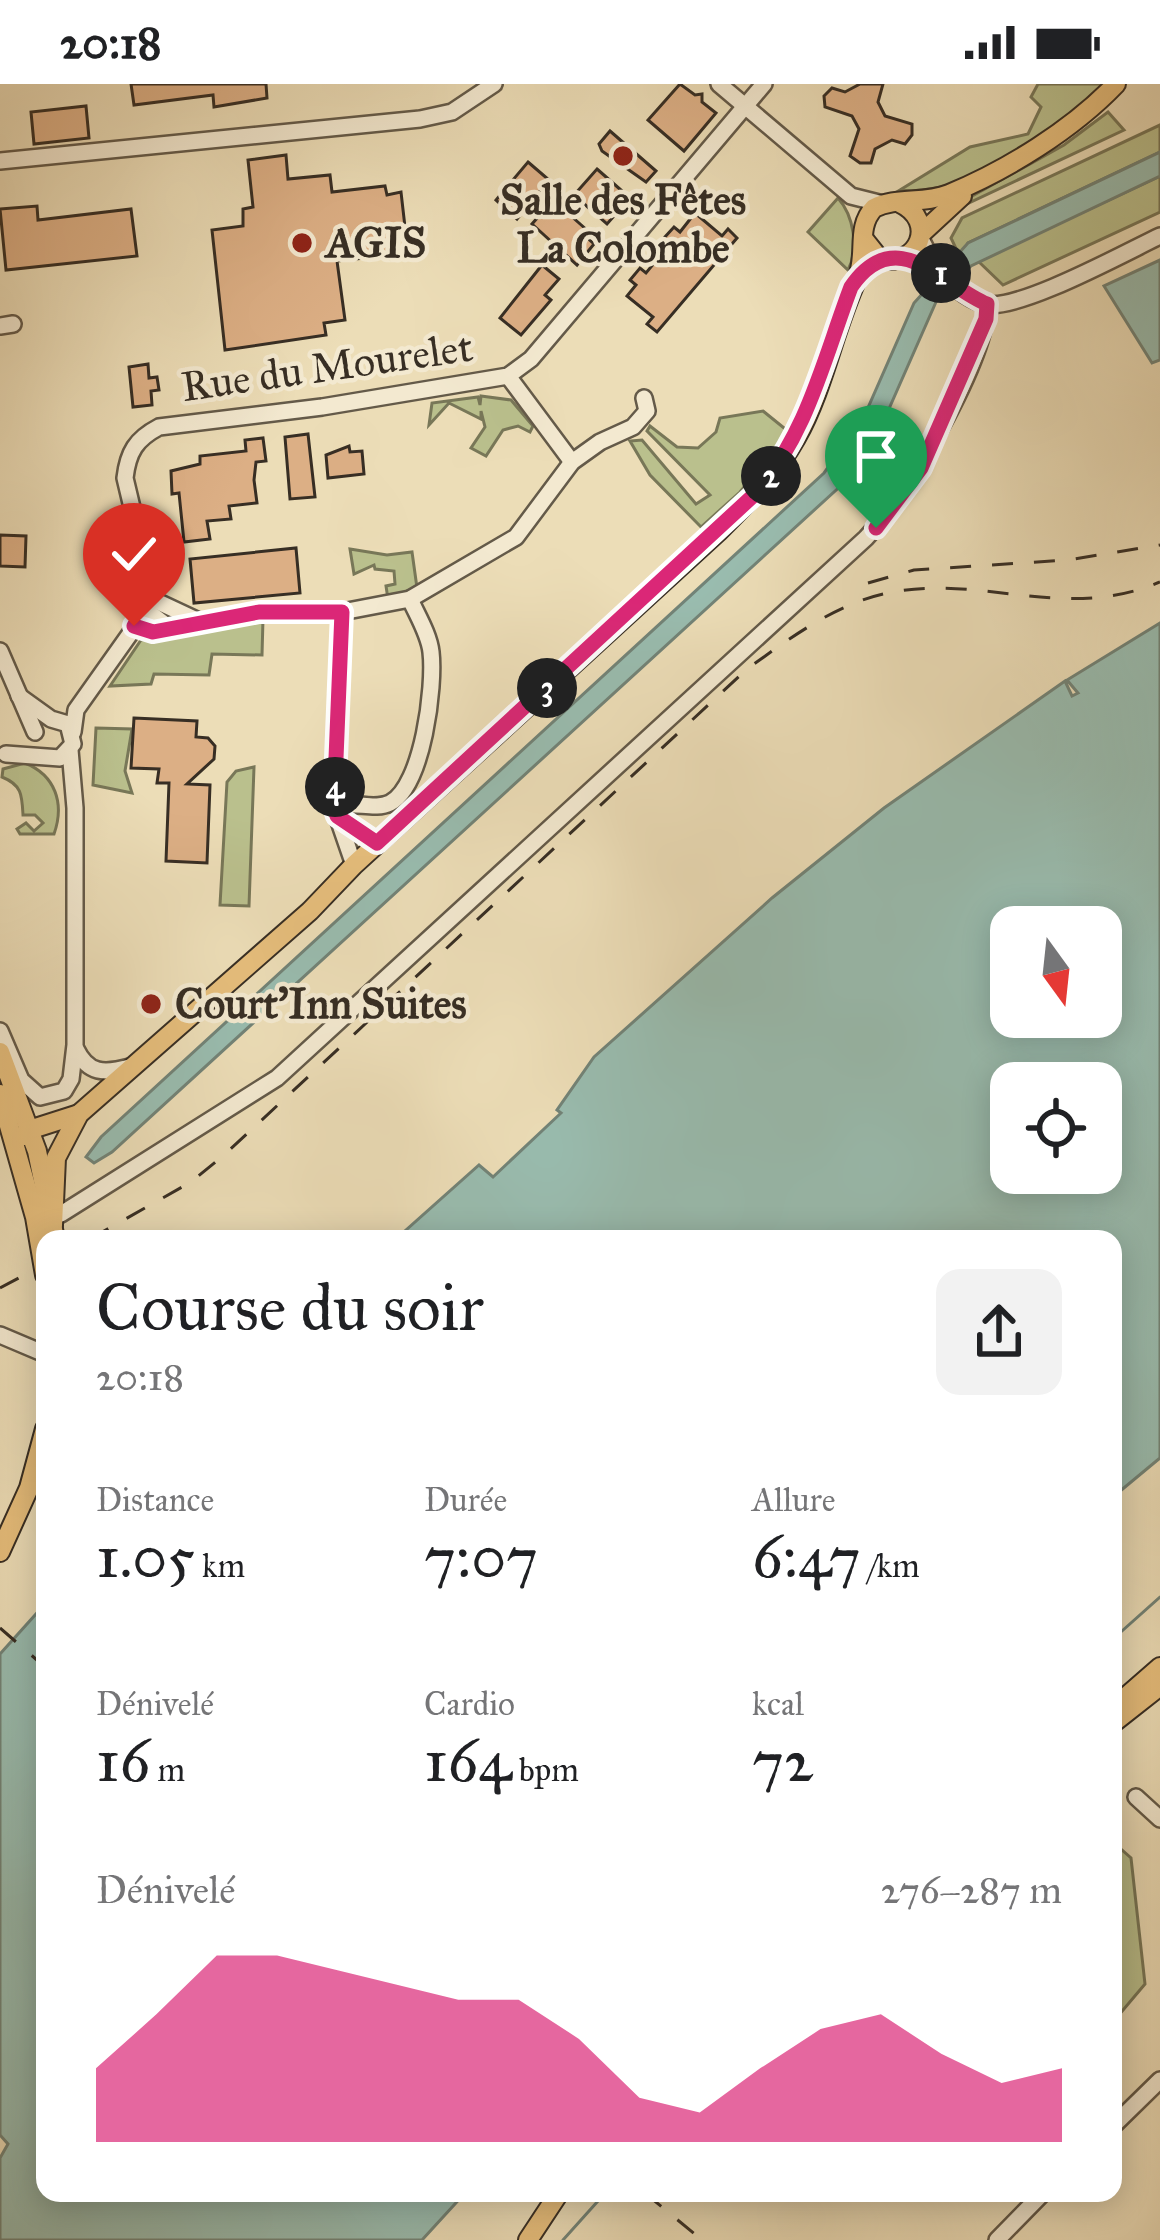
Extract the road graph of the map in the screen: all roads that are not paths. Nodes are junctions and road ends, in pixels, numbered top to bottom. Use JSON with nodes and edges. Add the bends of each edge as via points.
{"nodes":[{"id":1,"x":494,"y":84,"type":"edge"},
{"id":2,"x":719,"y":84,"type":"edge"},
{"id":3,"x":764,"y":84,"type":"edge"},
{"id":4,"x":1116,"y":84,"type":"edge"},
{"id":5,"x":1127,"y":84,"type":"edge"},
{"id":6,"x":745,"y":107,"type":"junction"},
{"id":7,"x":0,"y":161,"type":"edge"},
{"id":8,"x":979,"y":182,"type":"junction"},
{"id":9,"x":851,"y":196,"type":"junction"},
{"id":10,"x":891,"y":203,"type":"junction"},
{"id":11,"x":863,"y":231,"type":"junction"},
{"id":12,"x":922,"y":236,"type":"junction"},
{"id":13,"x":1160,"y":236,"type":"edge"},
{"id":14,"x":895,"y":260,"type":"junction"},
{"id":15,"x":938,"y":270,"type":"junction"},
{"id":16,"x":858,"y":278,"type":"junction"},
{"id":17,"x":987,"y":304,"type":"junction"},
{"id":18,"x":508,"y":376,"type":"junction"},
{"id":19,"x":644,"y":398,"type":"dead end"},
{"id":20,"x":572,"y":462,"type":"junction"},
{"id":21,"x":410,"y":598,"type":"junction"},
{"id":22,"x":150,"y":605,"type":"junction"},
{"id":23,"x":342,"y":612,"type":"junction"},
{"id":24,"x":201,"y":622,"type":"junction"},
{"id":25,"x":134,"y":626,"type":"junction"},
{"id":26,"x":171,"y":629,"type":"junction"},
{"id":27,"x":0,"y":651,"type":"edge"},
{"id":28,"x":19,"y":696,"type":"junction"},
{"id":29,"x":76,"y":710,"type":"junction"},
{"id":30,"x":55,"y":719,"type":"junction"},
{"id":31,"x":73,"y":732,"type":"junction"},
{"id":32,"x":35,"y":733,"type":"junction"},
{"id":33,"x":70,"y":750,"type":"junction"},
{"id":34,"x":3,"y":755,"type":"edge"},
{"id":35,"x":44,"y":756,"type":"junction"},
{"id":36,"x":74,"y":797,"type":"junction"},
{"id":37,"x":335,"y":812,"type":"junction"},
{"id":38,"x":377,"y":843,"type":"junction"},
{"id":39,"x":354,"y":865,"type":"junction"},
{"id":40,"x":0,"y":1030,"type":"edge"},
{"id":41,"x":75,"y":1045,"type":"junction"},
{"id":42,"x":0,"y":1052,"type":"edge"},
{"id":43,"x":133,"y":1066,"type":"junction"},
{"id":44,"x":0,"y":1076,"type":"edge"},
{"id":45,"x":0,"y":1094,"type":"edge"},
{"id":46,"x":74,"y":1121,"type":"junction"},
{"id":47,"x":29,"y":1135,"type":"junction"},
{"id":48,"x":19,"y":1156,"type":"junction"},
{"id":49,"x":56,"y":1226,"type":"edge"},
{"id":50,"x":36,"y":1234,"type":"edge"},
{"id":51,"x":0,"y":1335,"type":"edge"},
{"id":52,"x":36,"y":1350,"type":"edge"},
{"id":53,"x":36,"y":1462,"type":"edge"},
{"id":54,"x":36,"y":1502,"type":"edge"},
{"id":55,"x":0,"y":1552,"type":"edge"},
{"id":56,"x":0,"y":1571,"type":"edge"},
{"id":57,"x":1160,"y":1667,"type":"edge"},
{"id":58,"x":1157,"y":1691,"type":"edge"},
{"id":59,"x":1122,"y":1700,"type":"edge"},
{"id":60,"x":1122,"y":1716,"type":"edge"},
{"id":61,"x":1136,"y":1796,"type":"dead end"},
{"id":62,"x":1160,"y":1819,"type":"edge"},
{"id":63,"x":1160,"y":2080,"type":"edge"},
{"id":64,"x":1122,"y":2117,"type":"edge"},
{"id":65,"x":554,"y":2202,"type":"edge"},
{"id":66,"x":1034,"y":2202,"type":"edge"},
{"id":67,"x":528,"y":2240,"type":"edge"},
{"id":68,"x":998,"y":2240,"type":"edge"}],
"edges":[{"from":1,"to":7,"type":"street","via":[[452,112],[420,118]]},
{"from":2,"to":6,"type":"street"},
{"from":3,"to":6,"type":"street"},
{"from":4,"to":8,"type":"main road"},
{"from":5,"to":8,"type":"main road","via":[[1069,134]]},
{"from":6,"to":9,"type":"street"},
{"from":6,"to":18,"type":"street","via":[[531,359]]},
{"from":8,"to":10,"type":"main road"},
{"from":8,"to":12,"type":"main road"},
{"from":9,"to":10,"type":"street"},
{"from":9,"to":11,"type":"street"},
{"from":10,"to":11,"type":"main road"},
{"from":10,"to":12,"type":"main road","via":[[914,211]]},
{"from":11,"to":14,"type":"main road","via":[[872,254]]},
{"from":11,"to":16,"type":"main road"},
{"from":12,"to":14,"type":"main road"},
{"from":12,"to":15,"type":"street"},
{"from":13,"to":17,"type":"street","via":[[1016,302]]},
{"from":14,"to":15,"type":"street"},
{"from":14,"to":16,"type":"main road"},
{"from":15,"to":17,"type":"street"},
{"from":16,"to":38,"type":"main road","via":[[796,438],[755,494]]},
{"from":17,"to":49,"type":"street","via":[[980,338],[921,468],[866,538],[277,1078]]},
{"from":18,"to":20,"type":"street","name":"Rue du Mourelet"},
{"from":18,"to":22,"type":"street","name":"Rue du Mourelet","via":[[147,433],[132,447],[125,478]]},
{"from":19,"to":20,"type":"street","via":[[647,411],[633,428]]},
{"from":20,"to":21,"type":"street","via":[[515,537]]},
{"from":21,"to":23,"type":"street"},
{"from":21,"to":37,"type":"street","via":[[431,654],[416,771],[394,802],[355,801]]},
{"from":22,"to":24,"type":"street"},
{"from":22,"to":25,"type":"street"},
{"from":22,"to":26,"type":"street"},
{"from":23,"to":24,"type":"street"},
{"from":23,"to":37,"type":"street"},
{"from":24,"to":26,"type":"street"},
{"from":25,"to":26,"type":"street"},
{"from":25,"to":29,"type":"street"},
{"from":27,"to":28,"type":"street"},
{"from":28,"to":30,"type":"street"},
{"from":28,"to":32,"type":"street"},
{"from":29,"to":30,"type":"street"},
{"from":29,"to":31,"type":"street"},
{"from":30,"to":31,"type":"street"},
{"from":30,"to":32,"type":"street"},
{"from":31,"to":33,"type":"street"},
{"from":32,"to":34,"type":"street"},
{"from":32,"to":35,"type":"street"},
{"from":33,"to":35,"type":"street"},
{"from":33,"to":36,"type":"street"},
{"from":34,"to":35,"type":"street"},
{"from":35,"to":36,"type":"street"},
{"from":36,"to":41,"type":"street"},
{"from":37,"to":38,"type":"street"},
{"from":37,"to":39,"type":"street"},
{"from":38,"to":39,"type":"main road"},
{"from":39,"to":43,"type":"main road"},
{"from":40,"to":41,"type":"street","via":[[21,1080],[40,1096],[68,1085]]},
{"from":41,"to":43,"type":"street","via":[[93,1070]]},
{"from":42,"to":47,"type":"main road"},
{"from":43,"to":46,"type":"main road"},
{"from":44,"to":47,"type":"main road"},
{"from":45,"to":48,"type":"main road"},
{"from":46,"to":47,"type":"main road"},
{"from":46,"to":49,"type":"main road","via":[[56,1157]]},
{"from":47,"to":48,"type":"main road"},
{"from":47,"to":49,"type":"main road"},
{"from":48,"to":50,"type":"main road"},
{"from":51,"to":52,"type":"street"},
{"from":53,"to":55,"type":"main road"},
{"from":54,"to":56,"type":"main road"},
{"from":57,"to":59,"type":"main road"},
{"from":58,"to":60,"type":"main road"},
{"from":61,"to":62,"type":"street"},
{"from":63,"to":64,"type":"street"},
{"from":65,"to":67,"type":"main road"},
{"from":66,"to":68,"type":"street"}]}
